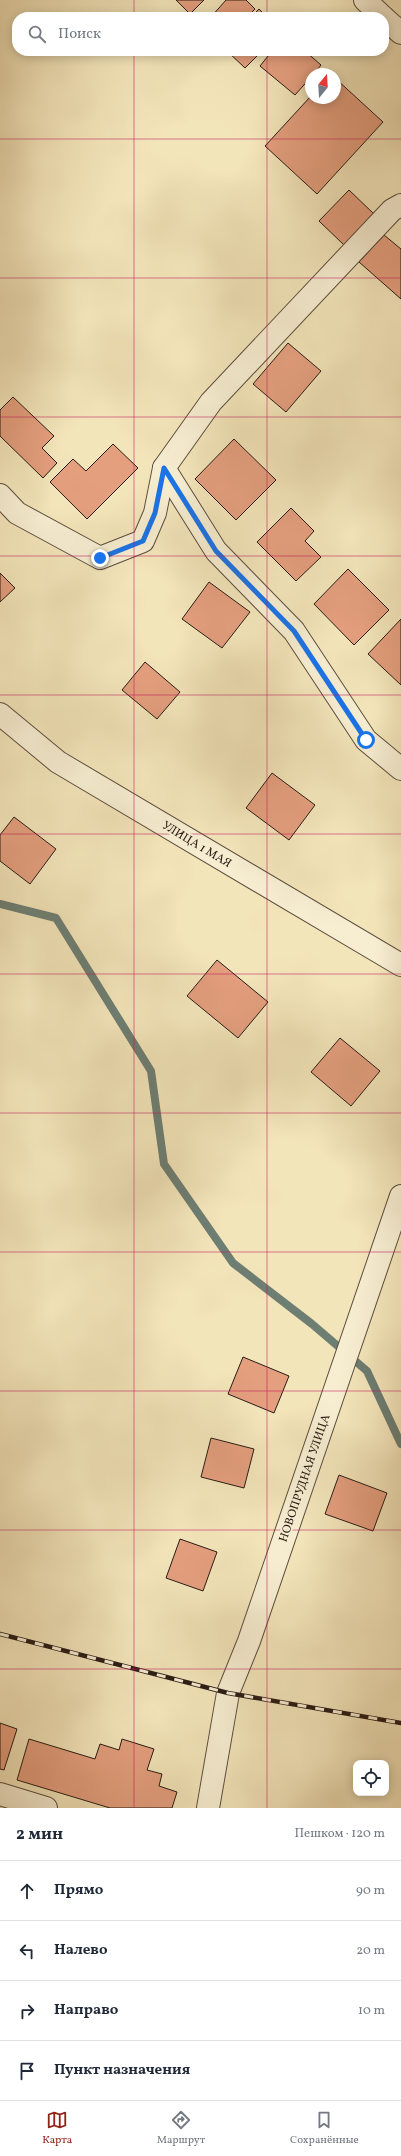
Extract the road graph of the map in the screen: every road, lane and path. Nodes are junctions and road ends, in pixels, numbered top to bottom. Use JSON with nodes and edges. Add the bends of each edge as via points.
{"nodes":[{"id":1,"x":365,"y":0,"type":"edge"},
{"id":2,"x":378,"y":12,"type":"edge"},
{"id":3,"x":389,"y":22,"type":"edge"},
{"id":4,"x":401,"y":34,"type":"edge"},
{"id":5,"x":401,"y":205,"type":"edge"},
{"id":6,"x":164,"y":468,"type":"junction"},
{"id":7,"x":0,"y":495,"type":"edge"},
{"id":8,"x":0,"y":714,"type":"edge"},
{"id":9,"x":401,"y":769,"type":"edge"},
{"id":10,"x":401,"y":965,"type":"edge"},
{"id":11,"x":401,"y":1196,"type":"edge"},
{"id":12,"x":0,"y":1794,"type":"edge"},
{"id":13,"x":46,"y":1808,"type":"edge"},
{"id":14,"x":208,"y":1808,"type":"edge"}],
"edges":[{"from":1,"to":2,"type":"street"},
{"from":3,"to":4,"type":"street"},
{"from":5,"to":6,"type":"street","via":[[392,210],[211,402]]},
{"from":6,"to":7,"type":"street","via":[[155,513],[143,541],[100,558],[18,513]]},
{"from":6,"to":9,"type":"street","via":[[216,551],[294,631],[366,740]]},
{"from":8,"to":10,"type":"street","name":"УЛИЦА 1 МАЯ","via":[[58,762]]},
{"from":11,"to":14,"type":"street","name":"НОВОПРУДНАЯ УЛИЦА","via":[[228,1694]]},
{"from":12,"to":13,"type":"street"}]}
